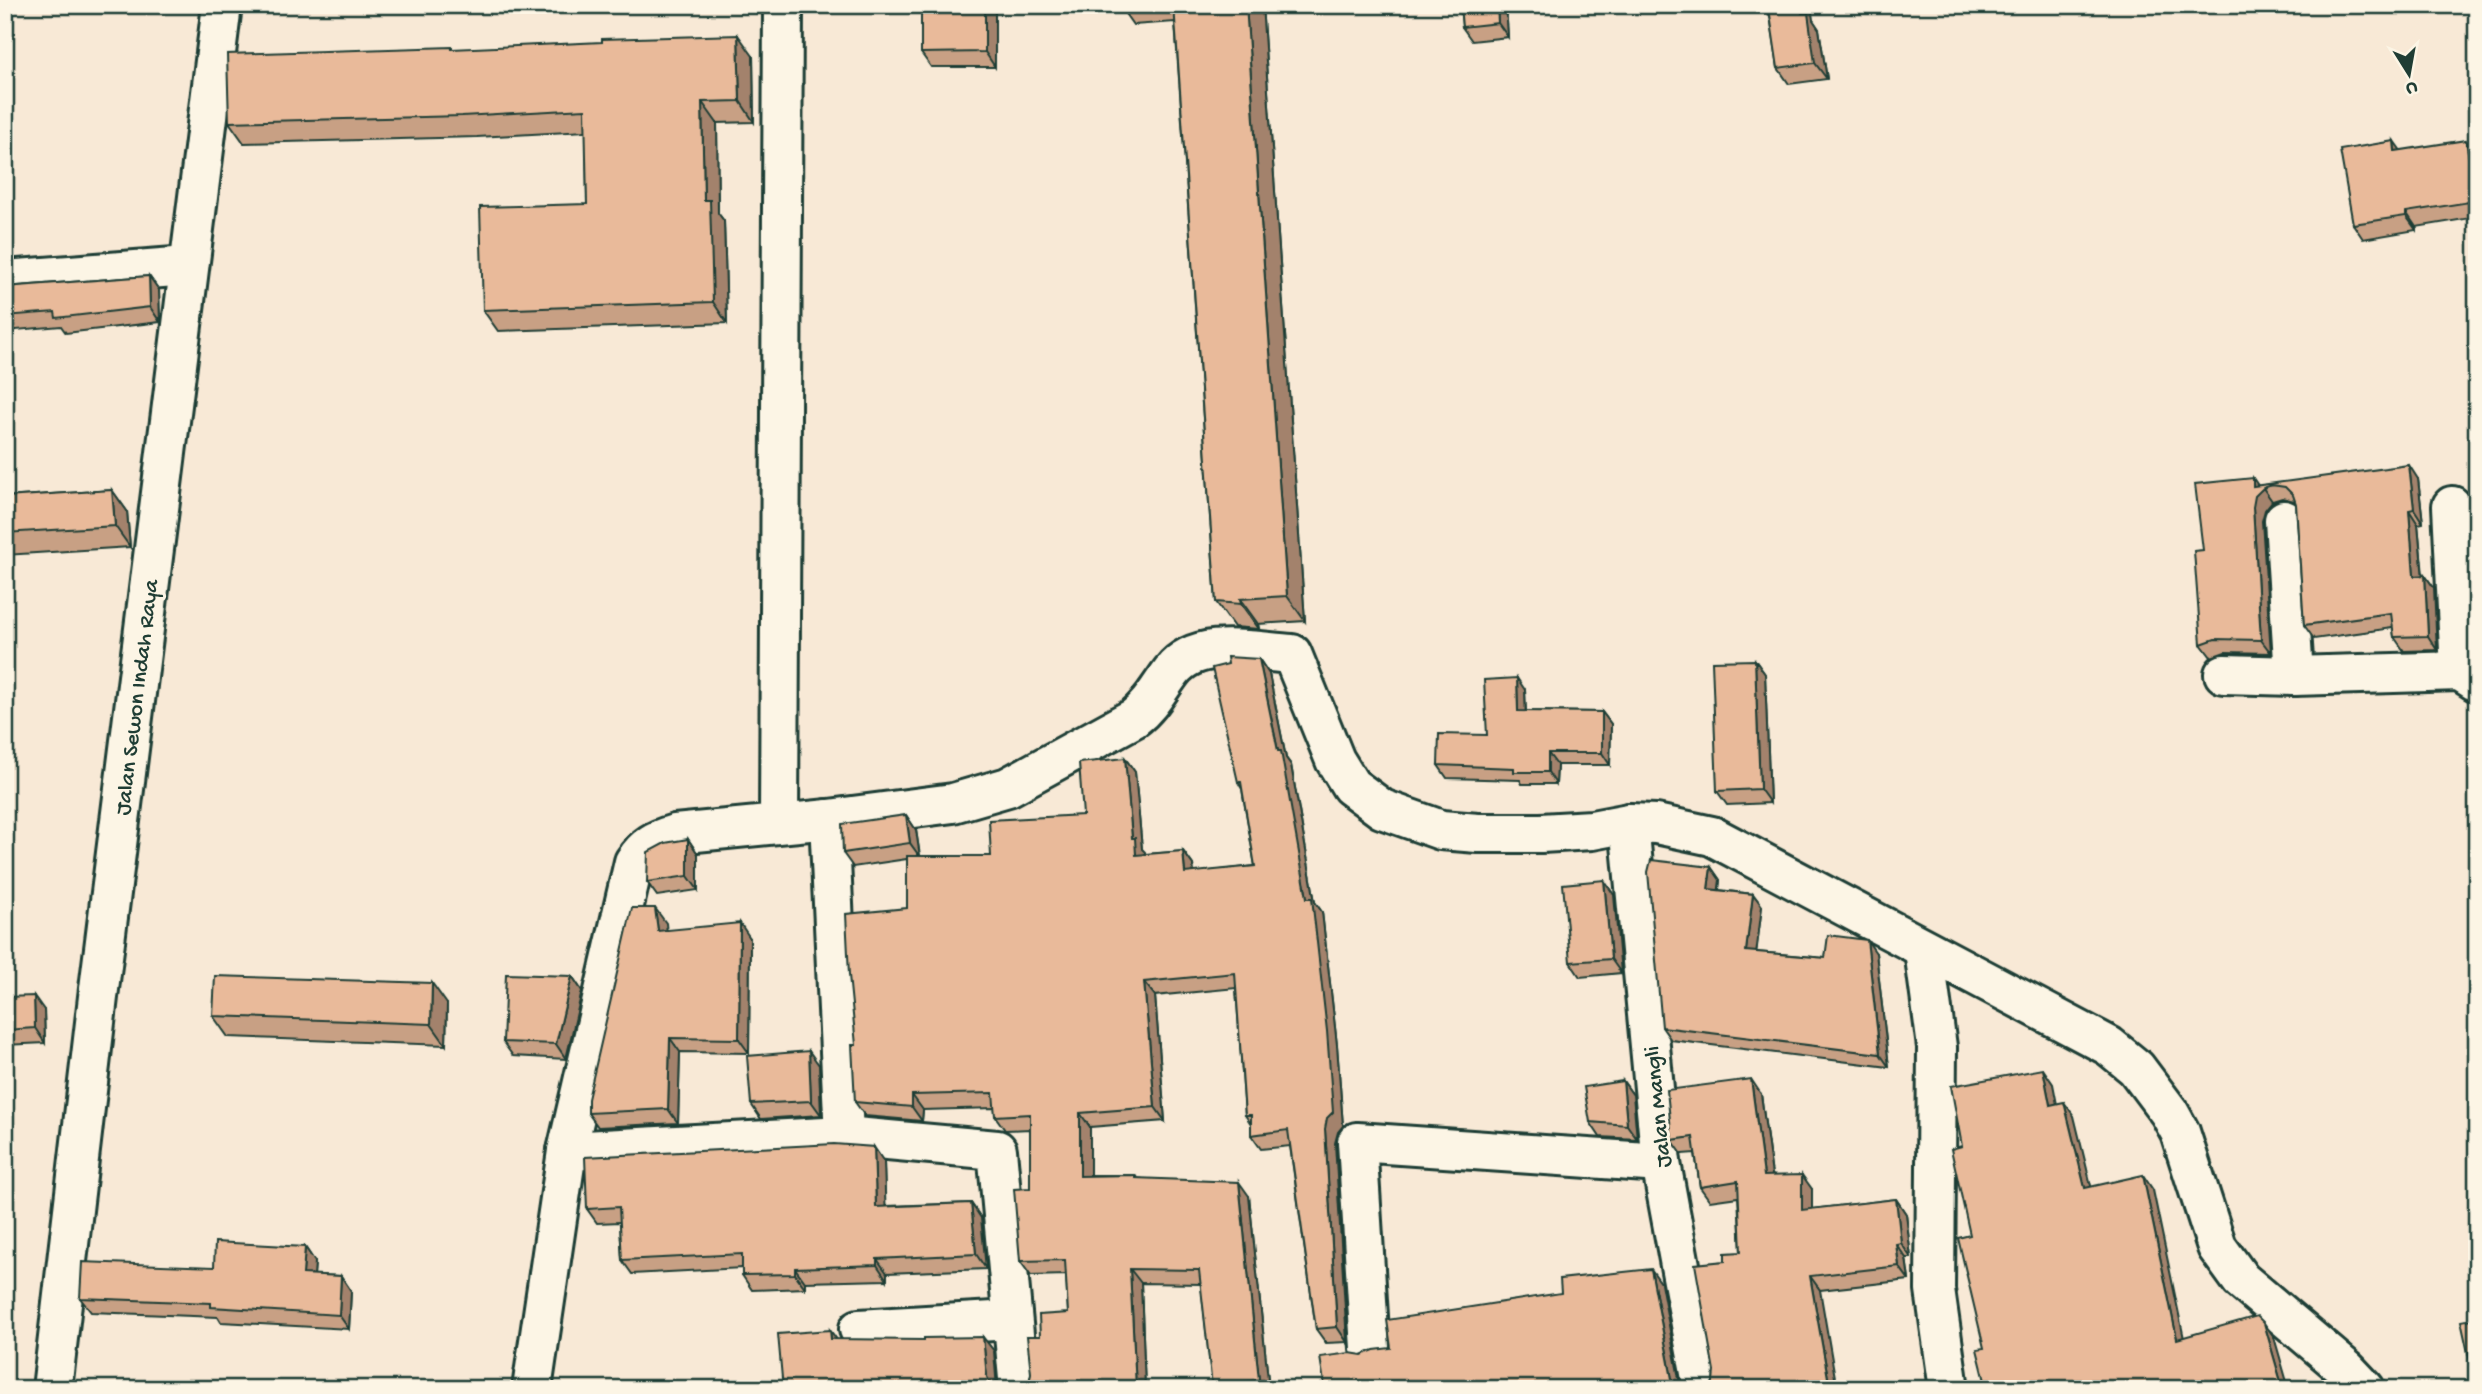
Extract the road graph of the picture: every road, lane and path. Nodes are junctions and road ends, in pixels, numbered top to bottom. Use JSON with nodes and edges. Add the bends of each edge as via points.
{"nodes":[{"id":1,"x":222,"y":5,"type":"edge"},
{"id":2,"x":783,"y":5,"type":"edge"},
{"id":3,"x":188,"y":267,"type":"junction"},
{"id":4,"x":5,"y":280,"type":"edge"},
{"id":5,"x":2452,"y":506,"type":"dead end"},
{"id":6,"x":2284,"y":520,"type":"dead end"},
{"id":7,"x":2224,"y":674,"type":"dead end"},
{"id":8,"x":2294,"y":676,"type":"junction"},
{"id":9,"x":2468,"y":677,"type":"edge"},
{"id":10,"x":829,"y":819,"type":"junction"},
{"id":11,"x":779,"y":822,"type":"junction"},
{"id":12,"x":1629,"y":823,"type":"junction"},
{"id":13,"x":1924,"y":950,"type":"junction"},
{"id":14,"x":844,"y":1136,"type":"junction"},
{"id":15,"x":567,"y":1151,"type":"junction"},
{"id":16,"x":1661,"y":1163,"type":"junction"},
{"id":17,"x":1011,"y":1320,"type":"junction"},
{"id":18,"x":859,"y":1329,"type":"dead end"},
{"id":19,"x":1370,"y":1348,"type":"edge"},
{"id":20,"x":52,"y":1389,"type":"edge"},
{"id":21,"x":532,"y":1389,"type":"edge"},
{"id":22,"x":1018,"y":1389,"type":"edge"},
{"id":23,"x":1703,"y":1389,"type":"edge"},
{"id":24,"x":1949,"y":1389,"type":"edge"},
{"id":25,"x":2365,"y":1389,"type":"edge"}],
"edges":[{"from":1,"to":3,"type":"street","name":"Jalan Sewon Indah Raya"},
{"from":2,"to":11,"type":"street"},
{"from":3,"to":4,"type":"street"},
{"from":3,"to":20,"type":"street","name":"Jalan Sewon Indah Raya"},
{"from":5,"to":9,"type":"street"},
{"from":6,"to":8,"type":"street"},
{"from":7,"to":8,"type":"street"},
{"from":8,"to":9,"type":"street"},
{"from":10,"to":11,"type":"street"},
{"from":10,"to":12,"type":"street","via":[[953,803],[1008,786],[1134,718],[1181,663],[1215,649],[1292,654],[1335,760],[1351,786],[1382,809],[1441,830],[1478,833],[1592,830]]},
{"from":10,"to":14,"type":"street"},
{"from":11,"to":15,"type":"street","via":[[675,834],[643,848],[634,862]]},
{"from":12,"to":13,"type":"street","via":[[1712,836]]},
{"from":12,"to":16,"type":"street","name":"Jalan Mangli"},
{"from":13,"to":24,"type":"street","via":[[1937,1047],[1935,1290]]},
{"from":13,"to":25,"type":"street","via":[[2109,1046],[2136,1068],[2180,1132],[2217,1247],[2241,1280]]},
{"from":14,"to":15,"type":"street"},
{"from":14,"to":17,"type":"street","via":[[997,1150]]},
{"from":15,"to":21,"type":"street"},
{"from":16,"to":19,"type":"street","via":[[1357,1142]]},
{"from":16,"to":23,"type":"street","name":"Jalan Mangli"},
{"from":17,"to":18,"type":"street"},
{"from":17,"to":22,"type":"street"}]}
